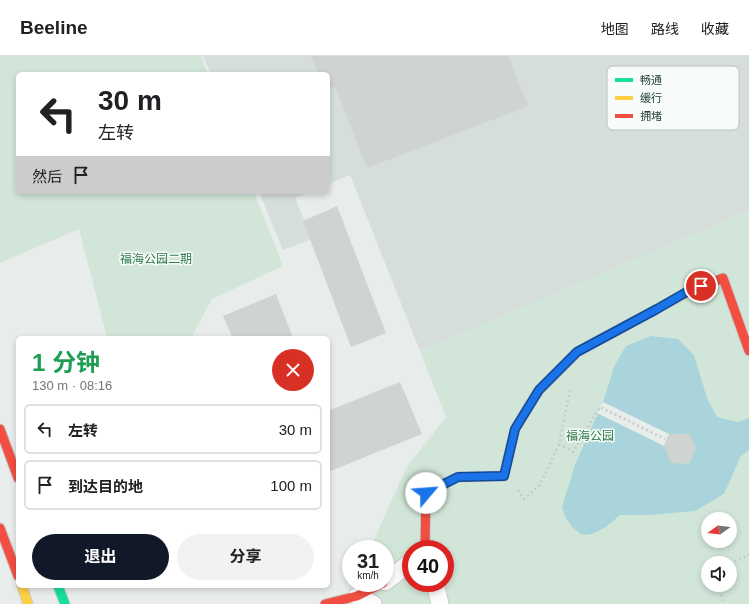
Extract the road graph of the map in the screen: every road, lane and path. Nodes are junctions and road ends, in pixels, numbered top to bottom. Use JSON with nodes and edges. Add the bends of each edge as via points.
{"nodes":[{"id":1,"x":749,"y":351,"type":"edge"},
{"id":2,"x":571,"y":383,"type":"dead end"},
{"id":3,"x":0,"y":429,"type":"edge"},
{"id":4,"x":664,"y":439,"type":"dead end"},
{"id":5,"x":559,"y":444,"type":"junction"},
{"id":6,"x":16,"y":473,"type":"edge"},
{"id":7,"x":504,"y":476,"type":"junction"},
{"id":8,"x":0,"y":528,"type":"edge"},
{"id":9,"x":424,"y":540,"type":"edge"},
{"id":10,"x":749,"y":555,"type":"edge"},
{"id":11,"x":737,"y":561,"type":"edge"},
{"id":12,"x":16,"y":571,"type":"edge"},
{"id":13,"x":23,"y":588,"type":"edge"},
{"id":14,"x":59,"y":588,"type":"edge"},
{"id":15,"x":365,"y":592,"type":"edge"},
{"id":16,"x":437,"y":592,"type":"edge"},
{"id":17,"x":720,"y":592,"type":"edge"},
{"id":18,"x":357,"y":596,"type":"junction"},
{"id":19,"x":28,"y":604,"type":"edge"},
{"id":20,"x":65,"y":604,"type":"edge"},
{"id":21,"x":325,"y":604,"type":"edge"},
{"id":22,"x":373,"y":604,"type":"edge"},
{"id":23,"x":440,"y":604,"type":"edge"},
{"id":24,"x":724,"y":604,"type":"edge"}],
"edges":[{"from":1,"to":7,"type":"street","via":[[723,278],[690,290],[577,352],[539,390],[515,429]]},
{"from":2,"to":5,"type":"path"},
{"from":3,"to":6,"type":"street"},
{"from":4,"to":5,"type":"path","via":[[600,408],[573,452]]},
{"from":5,"to":7,"type":"path","via":[[540,485],[524,499],[516,485]]},
{"from":7,"to":9,"type":"street","via":[[458,477],[426,493]]},
{"from":8,"to":12,"type":"street"},
{"from":10,"to":11,"type":"path"},
{"from":13,"to":19,"type":"street"},
{"from":14,"to":20,"type":"street"},
{"from":15,"to":18,"type":"street"},
{"from":16,"to":23,"type":"street"},
{"from":17,"to":24,"type":"path"},
{"from":18,"to":21,"type":"street"},
{"from":18,"to":22,"type":"street"}]}
